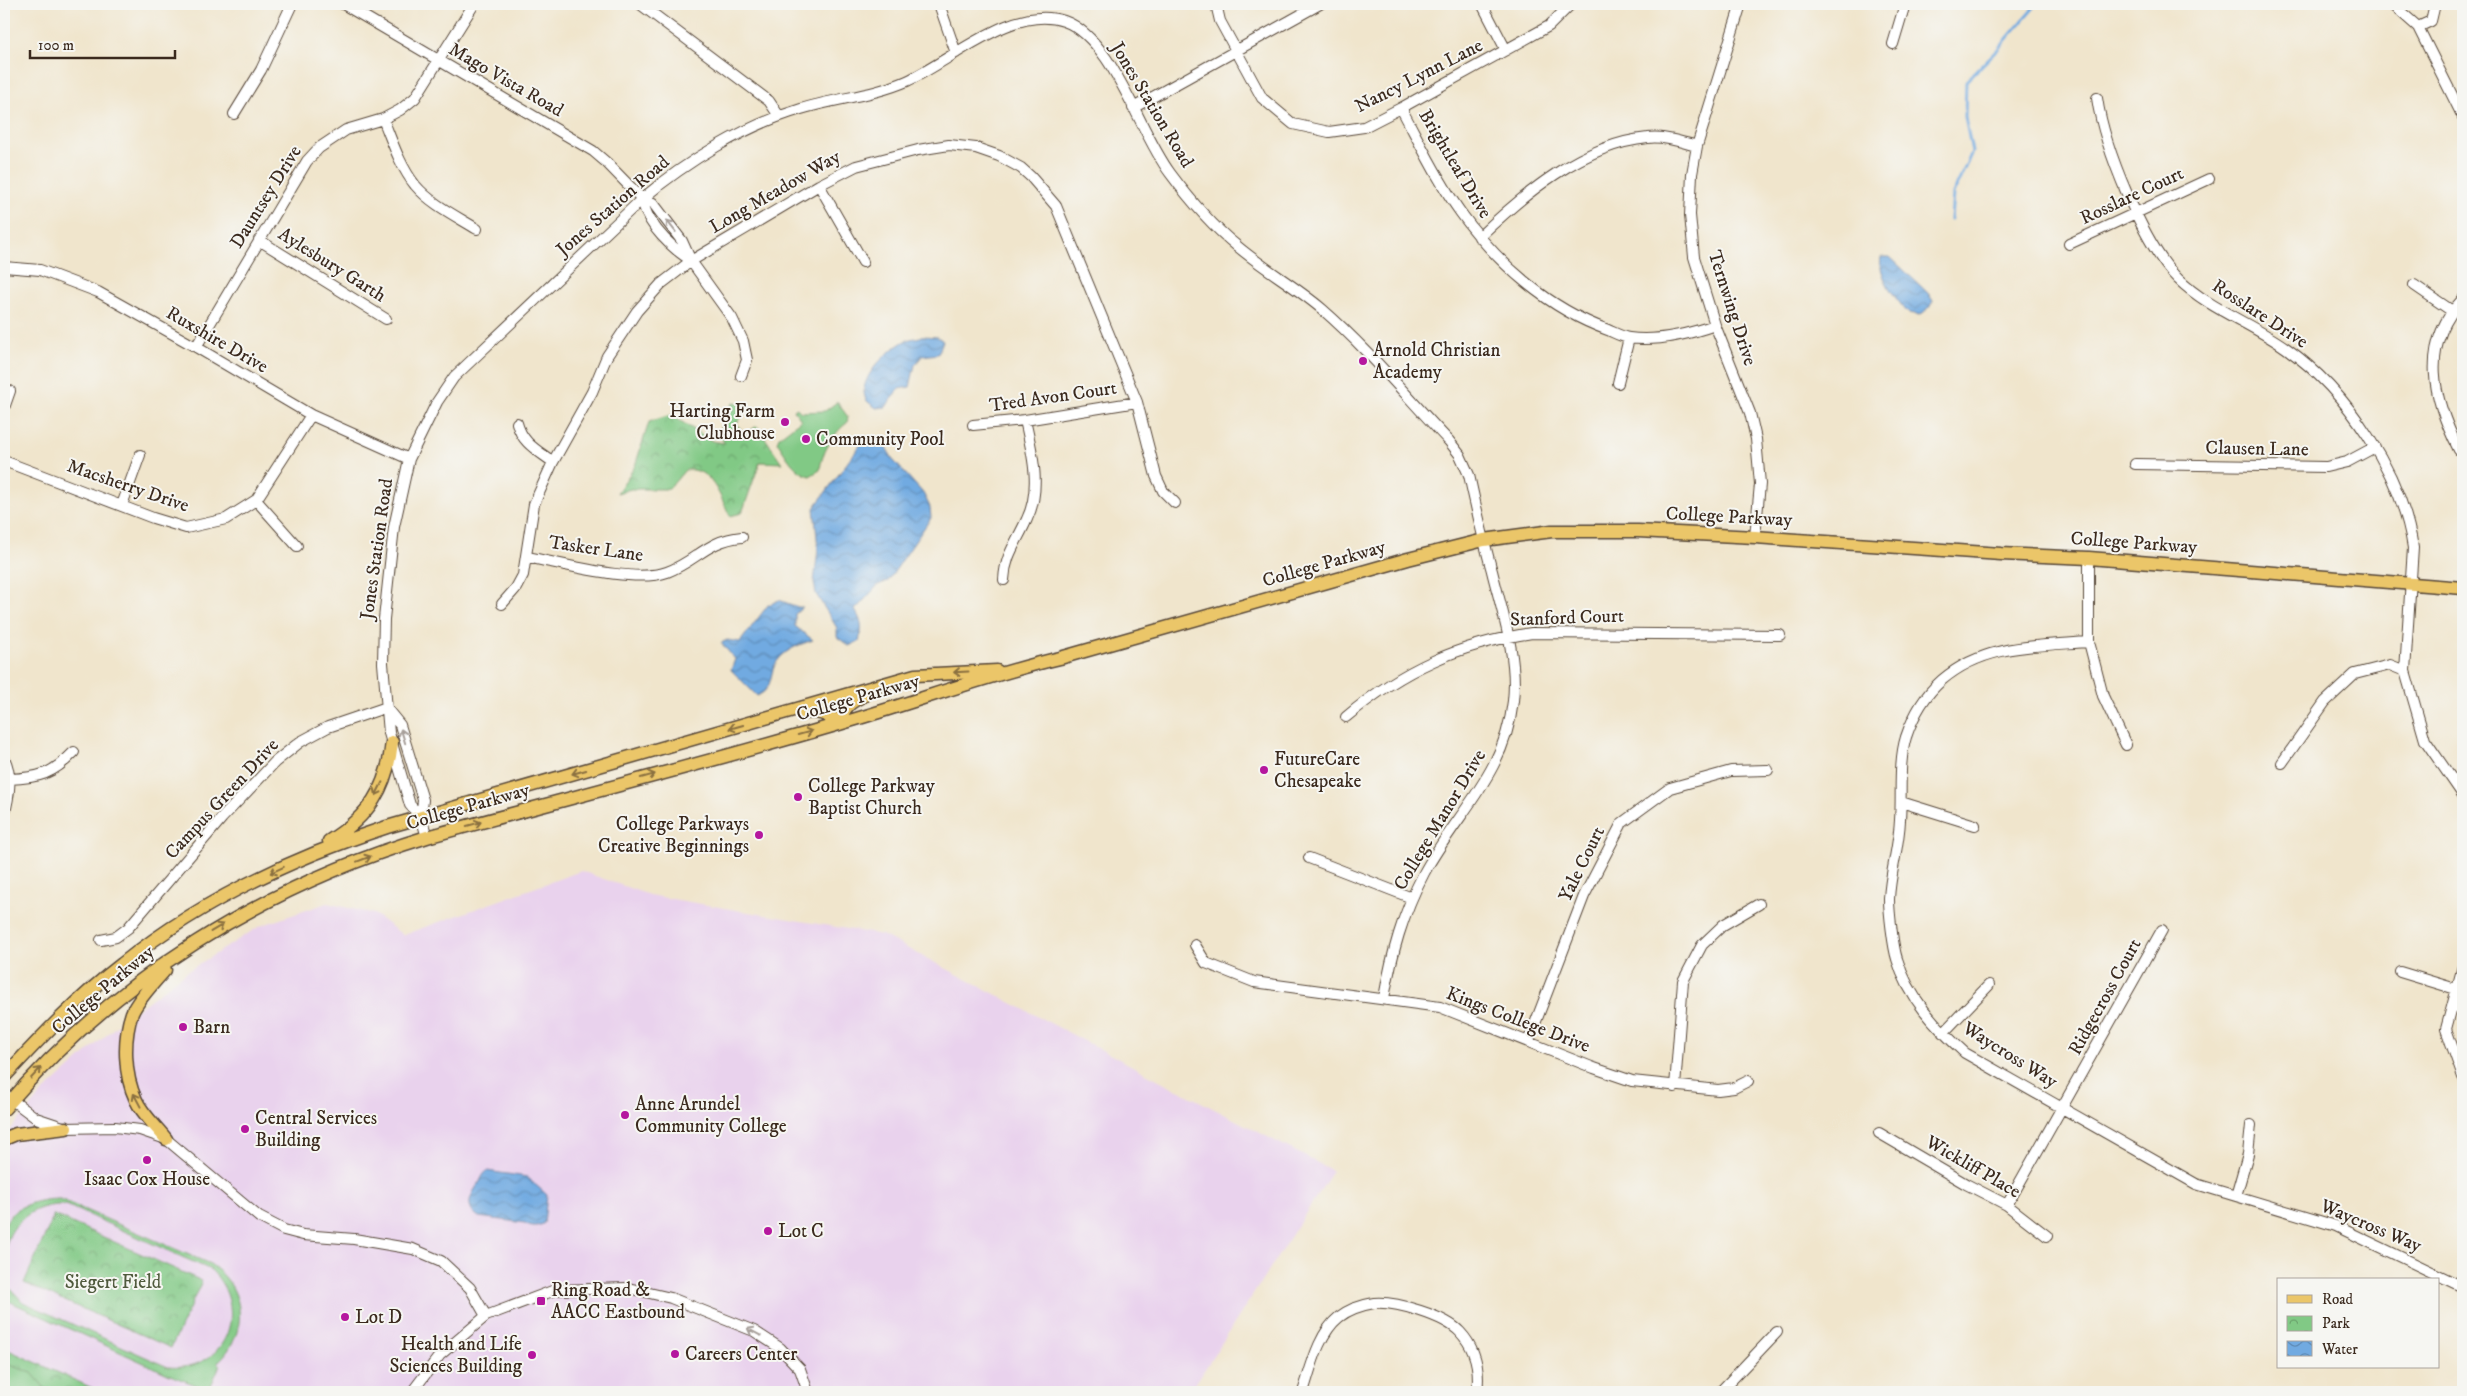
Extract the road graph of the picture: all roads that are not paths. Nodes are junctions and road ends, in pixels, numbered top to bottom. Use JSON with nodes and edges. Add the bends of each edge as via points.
{"nodes":[{"id":1,"x":292,"y":4,"type":"edge"},
{"id":2,"x":343,"y":4,"type":"edge"},
{"id":3,"x":474,"y":4,"type":"edge"},
{"id":4,"x":640,"y":4,"type":"edge"},
{"id":5,"x":939,"y":4,"type":"edge"},
{"id":6,"x":1216,"y":4,"type":"edge"},
{"id":7,"x":1320,"y":4,"type":"edge"},
{"id":8,"x":1482,"y":4,"type":"edge"},
{"id":9,"x":1571,"y":4,"type":"edge"},
{"id":10,"x":1741,"y":4,"type":"edge"},
{"id":11,"x":1905,"y":4,"type":"edge"},
{"id":12,"x":2392,"y":4,"type":"edge"},
{"id":13,"x":2435,"y":4,"type":"edge"},
{"id":14,"x":2418,"y":27,"type":"junction"},
{"id":15,"x":1893,"y":44,"type":"dead end"},
{"id":16,"x":1506,"y":50,"type":"junction"},
{"id":17,"x":1237,"y":51,"type":"junction"},
{"id":18,"x":956,"y":53,"type":"junction"},
{"id":19,"x":438,"y":60,"type":"junction"},
{"id":20,"x":2098,"y":98,"type":"dead end"},
{"id":21,"x":1133,"y":108,"type":"junction"},
{"id":22,"x":1401,"y":108,"type":"junction"},
{"id":23,"x":234,"y":114,"type":"dead end"},
{"id":24,"x":779,"y":116,"type":"junction"},
{"id":25,"x":2463,"y":117,"type":"edge"},
{"id":26,"x":383,"y":119,"type":"junction"},
{"id":27,"x":1696,"y":146,"type":"junction"},
{"id":28,"x":2210,"y":179,"type":"dead end"},
{"id":29,"x":819,"y":185,"type":"junction"},
{"id":30,"x":642,"y":200,"type":"junction"},
{"id":31,"x":2137,"y":212,"type":"junction"},
{"id":32,"x":477,"y":229,"type":"dead end"},
{"id":33,"x":1479,"y":236,"type":"junction"},
{"id":34,"x":259,"y":240,"type":"junction"},
{"id":35,"x":2069,"y":244,"type":"dead end"},
{"id":36,"x":691,"y":261,"type":"junction"},
{"id":37,"x":864,"y":262,"type":"dead end"},
{"id":38,"x":4,"y":267,"type":"edge"},
{"id":39,"x":2414,"y":285,"type":"dead end"},
{"id":40,"x":2463,"y":299,"type":"edge"},
{"id":41,"x":2452,"y":311,"type":"junction"},
{"id":42,"x":386,"y":319,"type":"dead end"},
{"id":43,"x":1715,"y":325,"type":"junction"},
{"id":44,"x":1629,"y":338,"type":"junction"},
{"id":45,"x":196,"y":347,"type":"junction"},
{"id":46,"x":742,"y":376,"type":"dead end"},
{"id":47,"x":1618,"y":383,"type":"dead end"},
{"id":48,"x":10,"y":391,"type":"dead end"},
{"id":49,"x":1137,"y":402,"type":"junction"},
{"id":50,"x":4,"y":408,"type":"edge"},
{"id":51,"x":310,"y":415,"type":"junction"},
{"id":52,"x":1025,"y":420,"type":"junction"},
{"id":53,"x":517,"y":423,"type":"dead end"},
{"id":54,"x":973,"y":425,"type":"dead end"},
{"id":55,"x":2375,"y":448,"type":"junction"},
{"id":56,"x":2459,"y":450,"type":"dead end"},
{"id":57,"x":140,"y":455,"type":"dead end"},
{"id":58,"x":409,"y":459,"type":"junction"},
{"id":59,"x":4,"y":461,"type":"edge"},
{"id":60,"x":553,"y":462,"type":"junction"},
{"id":61,"x":2135,"y":464,"type":"dead end"},
{"id":62,"x":256,"y":500,"type":"junction"},
{"id":63,"x":1176,"y":503,"type":"dead end"},
{"id":64,"x":122,"y":504,"type":"junction"},
{"id":65,"x":742,"y":537,"type":"dead end"},
{"id":66,"x":1756,"y":537,"type":"junction"},
{"id":67,"x":1484,"y":540,"type":"junction"},
{"id":68,"x":297,"y":546,"type":"dead end"},
{"id":69,"x":526,"y":557,"type":"junction"},
{"id":70,"x":2089,"y":558,"type":"junction"},
{"id":71,"x":1004,"y":580,"type":"dead end"},
{"id":72,"x":2411,"y":584,"type":"junction"},
{"id":73,"x":2463,"y":588,"type":"edge"},
{"id":74,"x":502,"y":604,"type":"dead end"},
{"id":75,"x":1780,"y":635,"type":"dead end"},
{"id":76,"x":1509,"y":636,"type":"junction"},
{"id":77,"x":2089,"y":642,"type":"junction"},
{"id":78,"x":1009,"y":670,"type":"junction"},
{"id":79,"x":2405,"y":671,"type":"junction"},
{"id":80,"x":915,"y":675,"type":"junction"},
{"id":81,"x":387,"y":708,"type":"junction"},
{"id":82,"x":1346,"y":717,"type":"dead end"},
{"id":83,"x":767,"y":718,"type":"junction"},
{"id":84,"x":839,"y":724,"type":"junction"},
{"id":85,"x":392,"y":742,"type":"junction"},
{"id":86,"x":2126,"y":745,"type":"dead end"},
{"id":87,"x":74,"y":752,"type":"dead end"},
{"id":88,"x":4,"y":758,"type":"edge"},
{"id":89,"x":2282,"y":763,"type":"dead end"},
{"id":90,"x":1768,"y":770,"type":"dead end"},
{"id":91,"x":9,"y":779,"type":"junction"},
{"id":92,"x":2463,"y":795,"type":"edge"},
{"id":93,"x":1901,"y":802,"type":"junction"},
{"id":94,"x":4,"y":816,"type":"edge"},
{"id":95,"x":422,"y":817,"type":"junction"},
{"id":96,"x":1975,"y":825,"type":"dead end"},
{"id":97,"x":427,"y":837,"type":"junction"},
{"id":98,"x":1309,"y":858,"type":"dead end"},
{"id":99,"x":298,"y":860,"type":"junction"},
{"id":100,"x":1412,"y":898,"type":"junction"},
{"id":101,"x":1759,"y":904,"type":"dead end"},
{"id":102,"x":2162,"y":930,"type":"dead end"},
{"id":103,"x":101,"y":940,"type":"dead end"},
{"id":104,"x":1195,"y":945,"type":"dead end"},
{"id":105,"x":188,"y":946,"type":"junction"},
{"id":106,"x":2463,"y":966,"type":"edge"},
{"id":107,"x":2400,"y":972,"type":"dead end"},
{"id":108,"x":1989,"y":985,"type":"dead end"},
{"id":109,"x":2456,"y":989,"type":"junction"},
{"id":110,"x":1384,"y":998,"type":"junction"},
{"id":111,"x":1943,"y":1033,"type":"junction"},
{"id":112,"x":1528,"y":1042,"type":"junction"},
{"id":113,"x":4,"y":1077,"type":"edge"},
{"id":114,"x":2463,"y":1077,"type":"edge"},
{"id":115,"x":1748,"y":1081,"type":"dead end"},
{"id":116,"x":1675,"y":1087,"type":"junction"},
{"id":117,"x":6,"y":1101,"type":"edge"},
{"id":118,"x":2063,"y":1109,"type":"junction"},
{"id":119,"x":2250,"y":1125,"type":"dead end"},
{"id":120,"x":66,"y":1128,"type":"junction"},
{"id":121,"x":1879,"y":1133,"type":"dead end"},
{"id":122,"x":4,"y":1139,"type":"edge"},
{"id":123,"x":166,"y":1139,"type":"junction"},
{"id":124,"x":2236,"y":1196,"type":"junction"},
{"id":125,"x":2007,"y":1205,"type":"junction"},
{"id":126,"x":2047,"y":1236,"type":"dead end"},
{"id":127,"x":2463,"y":1287,"type":"edge"},
{"id":128,"x":486,"y":1316,"type":"junction"},
{"id":129,"x":1777,"y":1332,"type":"dead end"},
{"id":130,"x":412,"y":1392,"type":"edge"},
{"id":131,"x":808,"y":1392,"type":"edge"},
{"id":132,"x":1303,"y":1392,"type":"edge"},
{"id":133,"x":1477,"y":1392,"type":"edge"},
{"id":134,"x":1720,"y":1392,"type":"edge"}],
"edges":[{"from":1,"to":23,"type":"street","via":[[261,70]]},
{"from":2,"to":19,"type":"street","name":"Mago Vista Road"},
{"from":3,"to":19,"type":"street","name":"Dauntsey Drive"},
{"from":4,"to":24,"type":"street","via":[[769,101]]},
{"from":5,"to":18,"type":"street"},
{"from":6,"to":17,"type":"street","name":"Nancy Lynn Lane","via":[[1220,21]]},
{"from":7,"to":17,"type":"street"},
{"from":8,"to":16,"type":"street"},
{"from":9,"to":16,"type":"street","name":"Nancy Lynn Lane","via":[[1549,26]]},
{"from":10,"to":27,"type":"street","name":"Ternwing Drive"},
{"from":11,"to":15,"type":"street"},
{"from":12,"to":14,"type":"street"},
{"from":13,"to":14,"type":"street","via":[[2431,21]]},
{"from":14,"to":25,"type":"street"},
{"from":16,"to":22,"type":"street","name":"Nancy Lynn Lane"},
{"from":17,"to":21,"type":"street"},
{"from":17,"to":22,"type":"street","name":"Nancy Lynn Lane","via":[[1262,98],[1294,124],[1329,132],[1364,127]]},
{"from":18,"to":21,"type":"street","name":"Jones Station Road","via":[[1024,20],[1049,17],[1063,20],[1089,36],[1112,67]]},
{"from":18,"to":24,"type":"street","name":"Jones Station Road","via":[[883,90]]},
{"from":19,"to":26,"type":"street","name":"Dauntsey Drive","via":[[415,98]]},
{"from":19,"to":30,"type":"street","name":"Mago Vista Road","via":[[593,151]]},
{"from":20,"to":31,"type":"street","name":"Rosslare Drive","via":[[2101,122]]},
{"from":21,"to":67,"type":"street","name":"Jones Station Road","via":[[1168,170],[1196,206],[1238,248],[1324,311],[1375,360],[1449,441],[1469,475]]},
{"from":22,"to":33,"type":"street","name":"Brightleaf Drive","via":[[1438,177]]},
{"from":24,"to":30,"type":"street","name":"Jones Station Road","via":[[716,148]]},
{"from":26,"to":32,"type":"street","via":[[402,166],[416,186]]},
{"from":26,"to":34,"type":"street","name":"Dauntsey Drive","via":[[346,130],[318,148]]},
{"from":27,"to":33,"type":"street","via":[[1676,140],[1649,138],[1616,143],[1550,177],[1515,202]]},
{"from":27,"to":43,"type":"street","name":"Ternwing Drive","via":[[1690,215],[1694,257]]},
{"from":28,"to":31,"type":"street","name":"Rosslare Court"},
{"from":29,"to":36,"type":"street","name":"Long Meadow Way"},
{"from":29,"to":37,"type":"street"},
{"from":29,"to":49,"type":"street","name":"Long Meadow Way","via":[[856,166],[949,145],[984,151],[1021,168],[1056,206]]},
{"from":30,"to":36,"type":"street","name":"Mago Vista Road","via":[[644,212],[672,248]]},
{"from":30,"to":58,"type":"street","name":"Jones Station Road","via":[[454,377],[437,402]]},
{"from":31,"to":35,"type":"street","name":"Rosslare Court"},
{"from":31,"to":55,"type":"street","name":"Rosslare Drive","via":[[2163,260],[2178,278],[2204,300],[2286,348],[2309,367],[2338,396]]},
{"from":33,"to":44,"type":"street","name":"Brightleaf Drive","via":[[1509,268],[1561,308],[1587,323]]},
{"from":34,"to":42,"type":"street","name":"Aylesbury Garth"},
{"from":34,"to":45,"type":"street","name":"Dauntsey Drive"},
{"from":36,"to":46,"type":"street","name":"Mago Vista Road","via":[[727,311],[743,341],[746,360]]},
{"from":36,"to":60,"type":"street","name":"Long Meadow Way","via":[[661,284],[637,311],[607,356],[592,392]]},
{"from":38,"to":45,"type":"street","name":"Ruxshire Drive","via":[[40,270],[98,292]]},
{"from":39,"to":41,"type":"street"},
{"from":40,"to":41,"type":"street"},
{"from":41,"to":56,"type":"street","via":[[2437,341],[2433,368],[2438,395]]},
{"from":43,"to":44,"type":"street","name":"Brightleaf Drive","via":[[1669,337]]},
{"from":43,"to":66,"type":"street","name":"Ternwing Drive","via":[[1750,413],[1756,440],[1760,484]]},
{"from":44,"to":47,"type":"street"},
{"from":45,"to":51,"type":"street","name":"Ruxshire Drive"},
{"from":48,"to":50,"type":"street"},
{"from":49,"to":52,"type":"street","name":"Tred Avon Court"},
{"from":49,"to":63,"type":"street","name":"Long Meadow Way","via":[[1156,476],[1163,490]]},
{"from":51,"to":58,"type":"street","name":"Ruxshire Drive"},
{"from":51,"to":62,"type":"street","name":"Macsherry Drive"},
{"from":52,"to":54,"type":"street","name":"Tred Avon Court"},
{"from":52,"to":71,"type":"street","via":[[1034,461],[1035,487],[1028,518],[1005,562]]},
{"from":53,"to":60,"type":"street","via":[[526,442]]},
{"from":55,"to":61,"type":"street","name":"Clausen Lane","via":[[2347,462],[2326,467]]},
{"from":55,"to":72,"type":"street","name":"Rosslare Drive","via":[[2410,529],[2413,548]]},
{"from":57,"to":64,"type":"street"},
{"from":58,"to":81,"type":"street","name":"Jones Station Road","via":[[394,527],[384,619]]},
{"from":59,"to":64,"type":"street","name":"Macsherry Drive"},
{"from":60,"to":69,"type":"street","name":"Long Meadow Way","via":[[534,504]]},
{"from":62,"to":64,"type":"street","name":"Macsherry Drive","via":[[226,519],[186,528]]},
{"from":62,"to":68,"type":"street"},
{"from":65,"to":69,"type":"street","name":"Tasker Lane","via":[[725,538],[708,546],[691,560],[665,572],[646,575],[625,575]]},
{"from":66,"to":67,"type":"main road","name":"College Parkway","via":[[1638,531],[1552,532]]},
{"from":66,"to":70,"type":"main road","name":"College Parkway"},
{"from":67,"to":76,"type":"street","name":"College Manor Drive"},
{"from":67,"to":78,"type":"main road","name":"College Parkway"},
{"from":69,"to":74,"type":"street","name":"Long Meadow Way","via":[[523,575]]},
{"from":70,"to":72,"type":"main road","name":"College Parkway"},
{"from":70,"to":77,"type":"street"},
{"from":72,"to":73,"type":"main road","name":"College Parkway"},
{"from":72,"to":79,"type":"street","name":"Rosslare Drive"},
{"from":75,"to":76,"type":"street","name":"Stanford Court","via":[[1532,633]]},
{"from":76,"to":82,"type":"street","name":"Stanford Court","via":[[1478,643],[1426,662],[1372,695]]},
{"from":76,"to":100,"type":"street","name":"College Manor Drive","via":[[1513,700],[1504,742],[1486,782],[1439,848]]},
{"from":77,"to":86,"type":"street","via":[[2103,696]]},
{"from":77,"to":93,"type":"street","name":"Waycross Way","via":[[2005,649],[1969,662],[1942,680],[1926,696],[1905,739]]},
{"from":78,"to":80,"type":"main road","name":"College Parkway","one_way":true},
{"from":78,"to":84,"type":"main road","name":"College Parkway","via":[[968,686]]},
{"from":79,"to":89,"type":"street","via":[[2390,665],[2355,674],[2325,702]]},
{"from":79,"to":92,"type":"street","via":[[2425,740]]},
{"from":80,"to":83,"type":"main road","name":"College Parkway"},
{"from":80,"to":84,"type":"main road","via":[[846,706]]},
{"from":81,"to":85,"type":"street","name":"Jones Station Road"},
{"from":95,"to":81,"type":"street","name":"Jones Station Road","one_way":true,"via":[[423,800],[400,725]]},
{"from":81,"to":103,"type":"street","name":"Campus Green Drive","via":[[328,727],[300,742],[275,762],[222,818],[128,928],[116,937]]},
{"from":83,"to":84,"type":"main road","via":[[817,711],[829,714]]},
{"from":83,"to":95,"type":"main road","name":"College Parkway","one_way":true},
{"from":97,"to":84,"type":"main road","name":"College Parkway","one_way":true},
{"from":85,"to":95,"type":"street","name":"Jones Station Road","via":[[410,805]]},
{"from":85,"to":99,"type":"main road","one_way":true,"via":[[385,778],[370,806],[348,829]]},
{"from":87,"to":91,"type":"street","via":[[48,774]]},
{"from":88,"to":91,"type":"street"},
{"from":90,"to":112,"type":"street","name":"Yale Court","via":[[1731,771],[1670,788],[1622,822],[1584,896]]},
{"from":91,"to":94,"type":"street"},
{"from":93,"to":96,"type":"street"},
{"from":93,"to":111,"type":"street","name":"Waycross Way","via":[[1899,843],[1889,899],[1896,959],[1916,1000]]},
{"from":95,"to":97,"type":"street","name":"Jones Station Road"},
{"from":95,"to":99,"type":"main road","name":"College Parkway","via":[[338,843]]},
{"from":105,"to":97,"type":"main road","name":"College Parkway","one_way":true,"via":[[296,886]]},
{"from":98,"to":100,"type":"street"},
{"from":99,"to":113,"type":"main road","name":"College Parkway","one_way":true,"via":[[217,900],[122,964],[76,1004]]},
{"from":100,"to":110,"type":"street","name":"College Manor Drive","via":[[1394,944]]},
{"from":101,"to":116,"type":"street","via":[[1723,925],[1702,945],[1683,981]]},
{"from":102,"to":118,"type":"street","name":"Ridgecross Court"},
{"from":104,"to":110,"type":"street","name":"Kings College Drive","via":[[1206,963],[1254,982]]},
{"from":117,"to":105,"type":"main road","name":"College Parkway","one_way":true,"via":[[105,1008]]},
{"from":123,"to":105,"type":"main road","one_way":true,"via":[[136,1101],[128,1077],[127,1046],[133,1012],[153,983]]},
{"from":106,"to":109,"type":"street"},
{"from":107,"to":109,"type":"street"},
{"from":108,"to":111,"type":"street"},
{"from":109,"to":114,"type":"street","via":[[2446,1029]]},
{"from":110,"to":112,"type":"street","name":"Kings College Drive","via":[[1440,1007]]},
{"from":111,"to":118,"type":"street","name":"Waycross Way","via":[[1965,1053]]},
{"from":112,"to":116,"type":"street","name":"Kings College Drive","via":[[1632,1081]]},
{"from":115,"to":116,"type":"street","name":"Kings College Drive","via":[[1734,1088],[1718,1090]]},
{"from":117,"to":120,"type":"street","via":[[36,1118]]},
{"from":118,"to":124,"type":"street","name":"Waycross Way","via":[[2196,1184]]},
{"from":118,"to":125,"type":"street","name":"Ridgecross Court"},
{"from":119,"to":124,"type":"street","via":[[2248,1154]]},
{"from":120,"to":122,"type":"main road","via":[[16,1134]]},
{"from":120,"to":123,"type":"street","via":[[115,1127],[140,1130]]},
{"from":121,"to":125,"type":"street","name":"Wickliff Place"},
{"from":123,"to":128,"type":"street","via":[[259,1217],[284,1230],[413,1249],[441,1261],[470,1288]]},
{"from":124,"to":127,"type":"street","name":"Waycross Way","via":[[2336,1226]]},
{"from":125,"to":126,"type":"street","name":"Wickliff Place"},
{"from":128,"to":130,"type":"street","via":[[440,1355]]},
{"from":131,"to":128,"type":"street","one_way":true,"via":[[800,1368],[780,1348],[754,1331],[671,1298],[628,1288],[555,1290]]},
{"from":129,"to":134,"type":"street"},
{"from":132,"to":133,"type":"street","via":[[1323,1337],[1330,1327],[1339,1317],[1355,1308],[1375,1303],[1432,1315],[1459,1331],[1478,1367]]}]}
